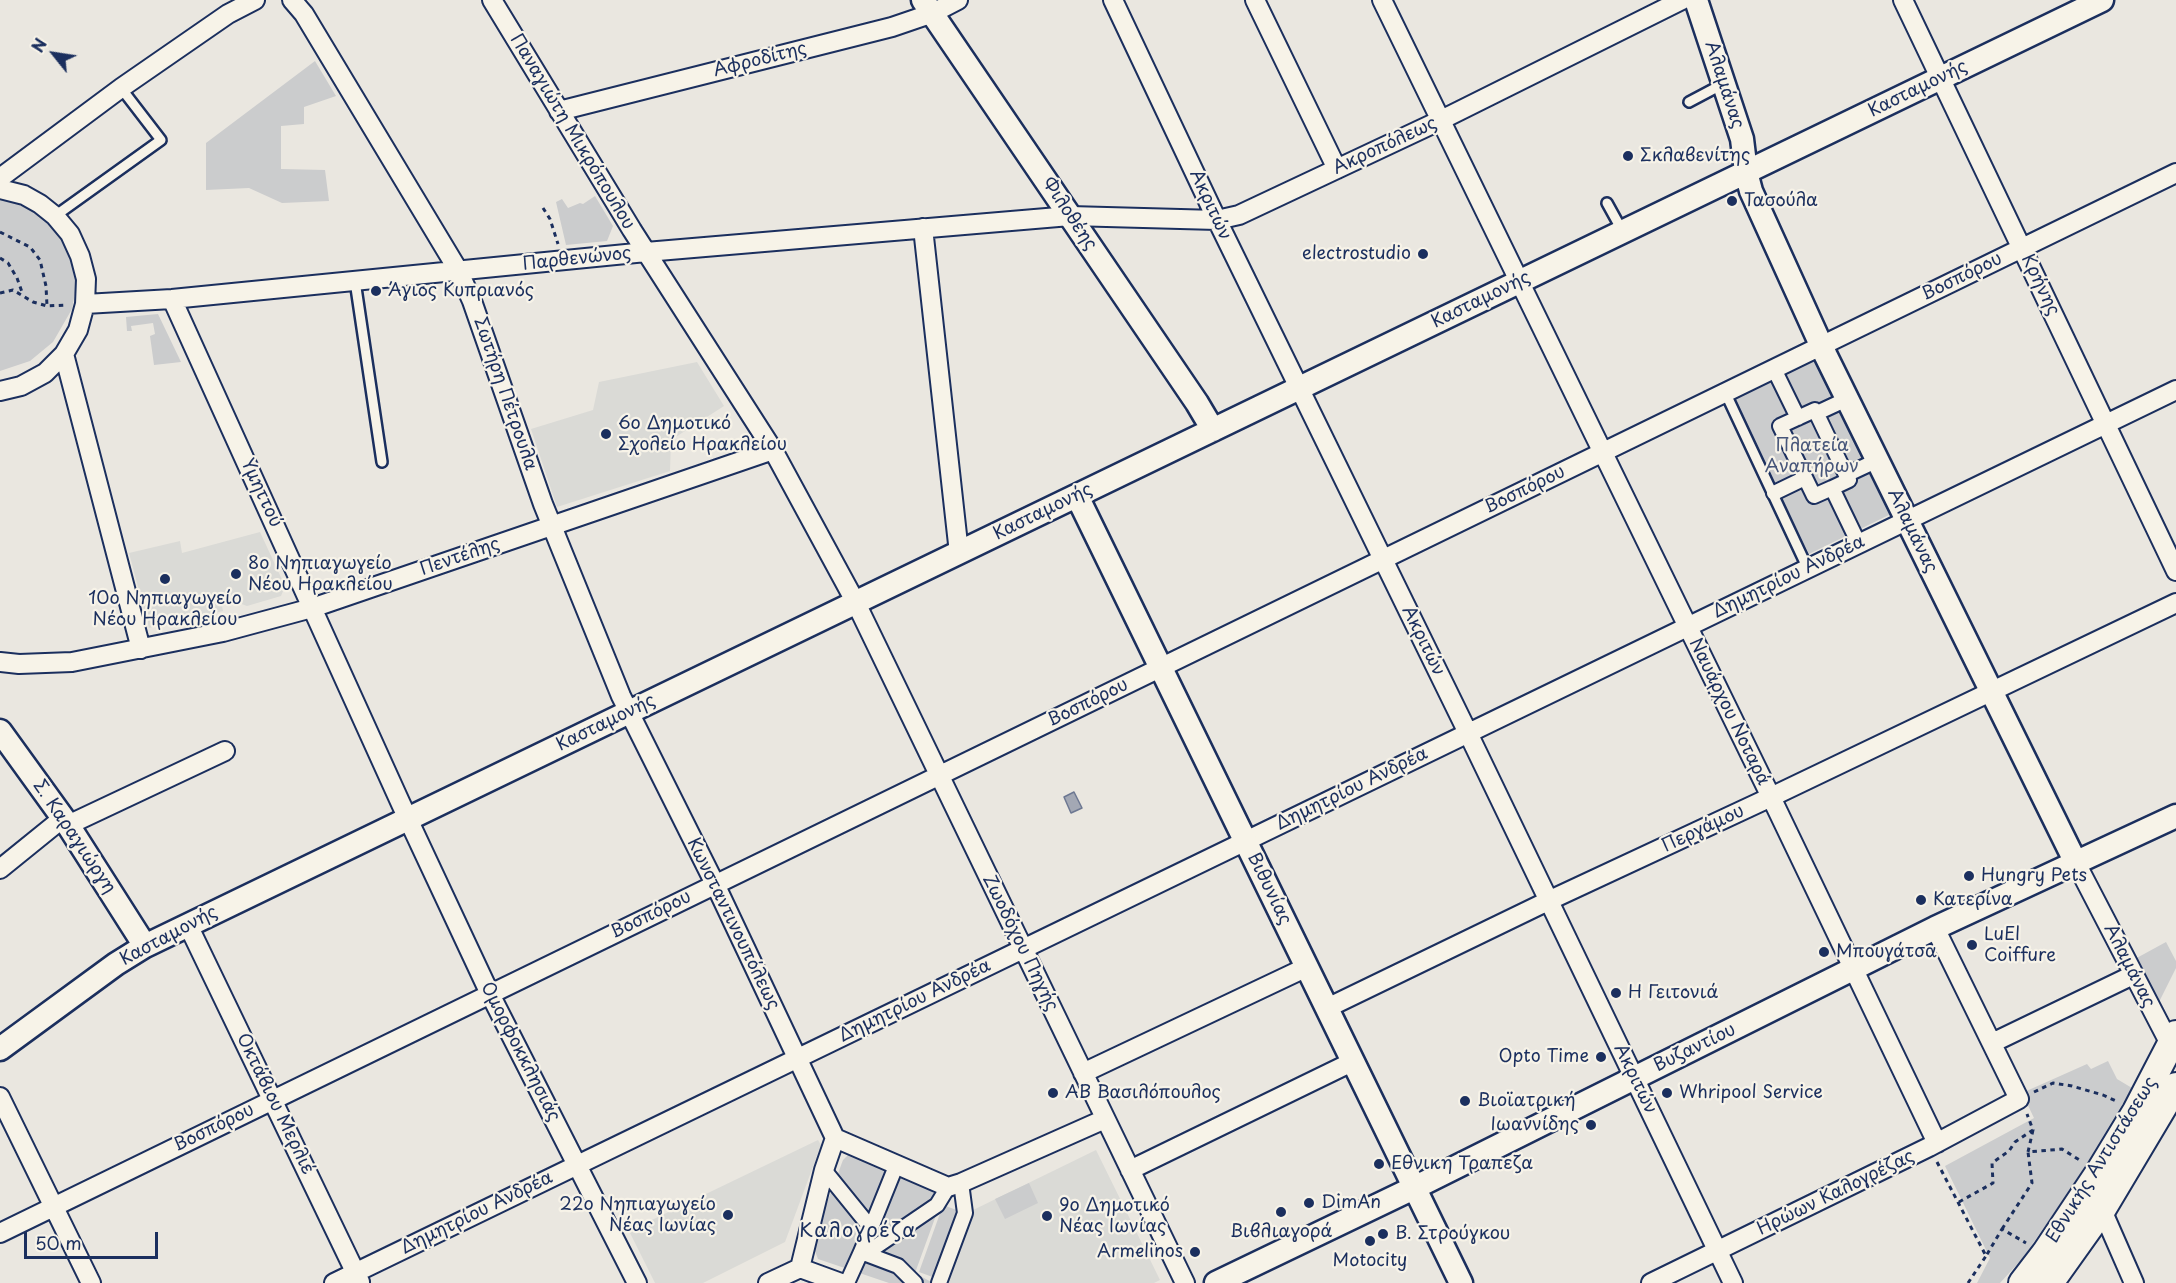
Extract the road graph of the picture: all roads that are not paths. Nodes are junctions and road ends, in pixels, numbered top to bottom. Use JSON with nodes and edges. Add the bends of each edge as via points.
{"nodes":[{"id":1,"x":255,"y":0,"type":"edge"},
{"id":2,"x":292,"y":0,"type":"edge"},
{"id":3,"x":492,"y":0,"type":"edge"},
{"id":4,"x":958,"y":0,"type":"edge"},
{"id":5,"x":1113,"y":0,"type":"edge"},
{"id":6,"x":1256,"y":0,"type":"edge"},
{"id":7,"x":1382,"y":0,"type":"edge"},
{"id":8,"x":1682,"y":0,"type":"edge"},
{"id":9,"x":1696,"y":0,"type":"edge"},
{"id":10,"x":1903,"y":0,"type":"edge"},
{"id":11,"x":2102,"y":0,"type":"edge"},
{"id":12,"x":928,"y":7,"type":"edge"},
{"id":13,"x":1940,"y":78,"type":"junction"},
{"id":14,"x":1723,"y":84,"type":"junction"},
{"id":15,"x":121,"y":88,"type":"junction"},
{"id":16,"x":1689,"y":102,"type":"dead end"},
{"id":17,"x":558,"y":111,"type":"junction"},
{"id":18,"x":1441,"y":120,"type":"junction"},
{"id":19,"x":1337,"y":169,"type":"junction"},
{"id":20,"x":1746,"y":172,"type":"junction"},
{"id":21,"x":2176,"y":173,"type":"edge"},
{"id":22,"x":0,"y":178,"type":"edge"},
{"id":23,"x":0,"y":189,"type":"edge"},
{"id":24,"x":1607,"y":203,"type":"dead end"},
{"id":25,"x":55,"y":216,"type":"junction"},
{"id":26,"x":1070,"y":216,"type":"junction"},
{"id":27,"x":1217,"y":220,"type":"junction"},
{"id":28,"x":923,"y":228,"type":"junction"},
{"id":29,"x":1623,"y":232,"type":"junction"},
{"id":30,"x":2022,"y":248,"type":"junction"},
{"id":31,"x":646,"y":252,"type":"junction"},
{"id":32,"x":458,"y":270,"type":"junction"},
{"id":33,"x":355,"y":281,"type":"junction"},
{"id":34,"x":1520,"y":281,"type":"junction"},
{"id":35,"x":172,"y":299,"type":"junction"},
{"id":36,"x":85,"y":304,"type":"junction"},
{"id":37,"x":1822,"y":345,"type":"junction"},
{"id":38,"x":64,"y":354,"type":"junction"},
{"id":39,"x":1774,"y":369,"type":"junction"},
{"id":40,"x":1299,"y":388,"type":"junction"},
{"id":41,"x":2176,"y":390,"type":"edge"},
{"id":42,"x":0,"y":392,"type":"edge"},
{"id":43,"x":1725,"y":392,"type":"junction"},
{"id":44,"x":1847,"y":399,"type":"junction"},
{"id":45,"x":1817,"y":413,"type":"junction"},
{"id":46,"x":1798,"y":418,"type":"junction"},
{"id":47,"x":2106,"y":424,"type":"junction"},
{"id":48,"x":1213,"y":430,"type":"junction"},
{"id":49,"x":773,"y":450,"type":"junction"},
{"id":50,"x":1602,"y":452,"type":"junction"},
{"id":51,"x":1878,"y":460,"type":"junction"},
{"id":52,"x":382,"y":462,"type":"dead end"},
{"id":53,"x":1846,"y":475,"type":"junction"},
{"id":54,"x":1805,"y":478,"type":"junction"},
{"id":55,"x":1832,"y":488,"type":"junction"},
{"id":56,"x":1774,"y":494,"type":"junction"},
{"id":57,"x":1077,"y":496,"type":"junction"},
{"id":58,"x":1906,"y":521,"type":"junction"},
{"id":59,"x":553,"y":526,"type":"junction"},
{"id":60,"x":1859,"y":544,"type":"junction"},
{"id":61,"x":959,"y":553,"type":"junction"},
{"id":62,"x":1383,"y":559,"type":"junction"},
{"id":63,"x":1808,"y":568,"type":"junction"},
{"id":64,"x":2176,"y":571,"type":"edge"},
{"id":65,"x":856,"y":603,"type":"junction"},
{"id":66,"x":2176,"y":603,"type":"edge"},
{"id":67,"x":312,"y":608,"type":"junction"},
{"id":68,"x":1687,"y":627,"type":"junction"},
{"id":69,"x":141,"y":649,"type":"junction"},
{"id":70,"x":0,"y":662,"type":"edge"},
{"id":71,"x":1160,"y":667,"type":"junction"},
{"id":72,"x":1990,"y":690,"type":"junction"},
{"id":73,"x":628,"y":713,"type":"junction"},
{"id":74,"x":0,"y":731,"type":"edge"},
{"id":75,"x":1468,"y":733,"type":"junction"},
{"id":76,"x":225,"y":751,"type":"dead end"},
{"id":77,"x":939,"y":775,"type":"junction"},
{"id":78,"x":1771,"y":797,"type":"junction"},
{"id":79,"x":2176,"y":816,"type":"edge"},
{"id":80,"x":409,"y":819,"type":"junction"},
{"id":81,"x":65,"y":821,"type":"junction"},
{"id":82,"x":1245,"y":841,"type":"junction"},
{"id":83,"x":2076,"y":862,"type":"junction"},
{"id":84,"x":0,"y":869,"type":"edge"},
{"id":85,"x":715,"y":884,"type":"junction"},
{"id":86,"x":1548,"y":900,"type":"junction"},
{"id":87,"x":188,"y":924,"type":"junction"},
{"id":88,"x":1935,"y":928,"type":"junction"},
{"id":89,"x":145,"y":946,"type":"junction"},
{"id":90,"x":1023,"y":949,"type":"junction"},
{"id":91,"x":1307,"y":967,"type":"junction"},
{"id":92,"x":1854,"y":970,"type":"junction"},
{"id":93,"x":2133,"y":975,"type":"junction"},
{"id":94,"x":490,"y":994,"type":"junction"},
{"id":95,"x":1326,"y":1008,"type":"junction"},
{"id":96,"x":2173,"y":1040,"type":"edge"},
{"id":97,"x":1992,"y":1043,"type":"junction"},
{"id":98,"x":0,"y":1049,"type":"edge"},
{"id":99,"x":798,"y":1058,"type":"junction"},
{"id":100,"x":1352,"y":1062,"type":"junction"},
{"id":101,"x":1083,"y":1073,"type":"junction"},
{"id":102,"x":1635,"y":1078,"type":"junction"},
{"id":103,"x":2176,"y":1086,"type":"edge"},
{"id":104,"x":0,"y":1097,"type":"edge"},
{"id":105,"x":273,"y":1100,"type":"junction"},
{"id":106,"x":1106,"y":1119,"type":"junction"},
{"id":107,"x":835,"y":1138,"type":"junction"},
{"id":108,"x":1933,"y":1145,"type":"junction"},
{"id":109,"x":577,"y":1165,"type":"junction"},
{"id":110,"x":896,"y":1166,"type":"junction"},
{"id":111,"x":824,"y":1170,"type":"junction"},
{"id":112,"x":1130,"y":1170,"type":"junction"},
{"id":113,"x":955,"y":1185,"type":"junction"},
{"id":114,"x":1414,"y":1188,"type":"junction"},
{"id":115,"x":54,"y":1206,"type":"junction"},
{"id":116,"x":2102,"y":1210,"type":"junction"},
{"id":117,"x":871,"y":1228,"type":"junction"},
{"id":118,"x":0,"y":1233,"type":"edge"},
{"id":119,"x":1717,"y":1251,"type":"junction"},
{"id":120,"x":863,"y":1253,"type":"junction"},
{"id":121,"x":800,"y":1268,"type":"junction"},
{"id":122,"x":358,"y":1278,"type":"edge"},
{"id":123,"x":1455,"y":1281,"type":"edge"},
{"id":124,"x":91,"y":1283,"type":"edge"},
{"id":125,"x":334,"y":1283,"type":"edge"},
{"id":126,"x":637,"y":1283,"type":"edge"},
{"id":127,"x":768,"y":1283,"type":"edge"},
{"id":128,"x":841,"y":1283,"type":"edge"},
{"id":129,"x":848,"y":1283,"type":"edge"},
{"id":130,"x":915,"y":1283,"type":"edge"},
{"id":131,"x":939,"y":1283,"type":"edge"},
{"id":132,"x":1185,"y":1283,"type":"edge"},
{"id":133,"x":1216,"y":1283,"type":"edge"},
{"id":134,"x":1651,"y":1283,"type":"edge"},
{"id":135,"x":1733,"y":1283,"type":"edge"},
{"id":136,"x":2022,"y":1283,"type":"edge"},
{"id":137,"x":2050,"y":1283,"type":"edge"},
{"id":138,"x":2134,"y":1283,"type":"edge"}],
"edges":[{"from":1,"to":15,"type":"street","via":[[228,14]]},
{"from":2,"to":32,"type":"street","name":"Σωτήρη Πέτρουλα"},
{"from":3,"to":17,"type":"street","name":"Παναγιώτη Μικρόπουλου"},
{"from":4,"to":12,"type":"street","name":"Αφροδίτης"},
{"from":5,"to":27,"type":"street","name":"Ακριτών"},
{"from":6,"to":19,"type":"street"},
{"from":7,"to":18,"type":"street","name":"Ναυάρχου Νοταρά"},
{"from":8,"to":18,"type":"street","name":"Ακροπόλεως"},
{"from":9,"to":14,"type":"street","name":"Αλαμάνας"},
{"from":10,"to":13,"type":"street","name":"Κρήνης"},
{"from":11,"to":13,"type":"street","name":"Κασταμονής"},
{"from":12,"to":17,"type":"street","name":"Αφροδίτης","via":[[892,27]]},
{"from":12,"to":26,"type":"street","name":"Φιλοθέης"},
{"from":13,"to":20,"type":"street","name":"Κασταμονής"},
{"from":13,"to":30,"type":"street","name":"Κρήνης"},
{"from":14,"to":16,"type":"lane"},
{"from":14,"to":20,"type":"street","name":"Αλαμάνας","via":[[1742,139]]},
{"from":15,"to":22,"type":"street"},
{"from":15,"to":25,"type":"lane","via":[[161,140]]},
{"from":17,"to":31,"type":"street","name":"Παναγιώτη Μικρόπουλου"},
{"from":18,"to":19,"type":"street","name":"Ακροπόλεως"},
{"from":18,"to":34,"type":"street","name":"Ναυάρχου Νοταρά"},
{"from":19,"to":27,"type":"street","name":"Ακροπόλεως","via":[[1239,215]]},
{"from":20,"to":29,"type":"street","name":"Κασταμονής"},
{"from":20,"to":37,"type":"street","name":"Αλαμάνας"},
{"from":21,"to":30,"type":"street","name":"Βοσπόρου"},
{"from":23,"to":25,"type":"street","via":[[24,195]]},
{"from":24,"to":29,"type":"lane"},
{"from":25,"to":36,"type":"street","via":[[70,234],[80,256],[86,279]]},
{"from":26,"to":27,"type":"street","name":"Ακροπόλεως"},
{"from":26,"to":28,"type":"street","name":"Παρθενώνος"},
{"from":26,"to":48,"type":"street","name":"Φιλοθέης"},
{"from":27,"to":40,"type":"street","name":"Ακριτών"},
{"from":28,"to":31,"type":"street","name":"Παρθενώνος"},
{"from":28,"to":61,"type":"street"},
{"from":29,"to":34,"type":"street","name":"Κασταμονής"},
{"from":30,"to":37,"type":"street","name":"Βοσπόρου"},
{"from":30,"to":47,"type":"street","name":"Κρήνης"},
{"from":31,"to":32,"type":"street","name":"Παρθενώνος"},
{"from":31,"to":49,"type":"street","name":"Παναγιώτη Μικρόπουλου"},
{"from":32,"to":33,"type":"street","name":"Παρθενώνος"},
{"from":32,"to":59,"type":"street","name":"Σωτήρη Πέτρουλα"},
{"from":33,"to":35,"type":"street","name":"Παρθενώνος"},
{"from":33,"to":52,"type":"lane"},
{"from":34,"to":40,"type":"street","name":"Κασταμονής"},
{"from":34,"to":50,"type":"street","name":"Ναυάρχου Νοταρά"},
{"from":35,"to":36,"type":"street","name":"Παρθενώνος"},
{"from":35,"to":67,"type":"street","name":"Υμηττού"},
{"from":36,"to":38,"type":"street","via":[[78,330]]},
{"from":37,"to":39,"type":"street","name":"Βοσπόρου"},
{"from":37,"to":44,"type":"street","name":"Αλαμάνας"},
{"from":38,"to":42,"type":"street","via":[[45,373]]},
{"from":38,"to":69,"type":"street"},
{"from":39,"to":43,"type":"street","name":"Βοσπόρου"},
{"from":39,"to":46,"type":"street"},
{"from":40,"to":48,"type":"street","name":"Κασταμονής"},
{"from":40,"to":62,"type":"street","name":"Ακριτών"},
{"from":41,"to":47,"type":"street","name":"Δημητρίου Ανδρέα"},
{"from":43,"to":50,"type":"street","name":"Βοσπόρου"},
{"from":43,"to":56,"type":"lane"},
{"from":44,"to":45,"type":"street"},
{"from":44,"to":51,"type":"street","name":"Αλαμάνας"},
{"from":45,"to":46,"type":"street","via":[[1815,410]]},
{"from":45,"to":53,"type":"street"},
{"from":46,"to":54,"type":"street","via":[[1780,426]]},
{"from":47,"to":58,"type":"street","name":"Δημητρίου Ανδρέα"},
{"from":47,"to":64,"type":"street","name":"Κρήνης"},
{"from":48,"to":57,"type":"street","name":"Κασταμονής"},
{"from":49,"to":59,"type":"street","name":"Πεντέλης"},
{"from":49,"to":65,"type":"street","name":"Παναγιώτη Μικρόπουλου"},
{"from":50,"to":62,"type":"street","name":"Βοσπόρου"},
{"from":50,"to":68,"type":"street","name":"Ναυάρχου Νοταρά"},
{"from":51,"to":53,"type":"street"},
{"from":51,"to":58,"type":"street","name":"Αλαμάνας"},
{"from":53,"to":55,"type":"street","via":[[1849,480]]},
{"from":54,"to":55,"type":"street","via":[[1814,496]]},
{"from":54,"to":56,"type":"street"},
{"from":55,"to":60,"type":"street"},
{"from":56,"to":63,"type":"lane"},
{"from":57,"to":61,"type":"street","name":"Κασταμονής"},
{"from":57,"to":71,"type":"street","name":"Βιθυνίας"},
{"from":58,"to":60,"type":"street","name":"Δημητρίου Ανδρέα"},
{"from":58,"to":72,"type":"street","name":"Αλαμάνας"},
{"from":59,"to":67,"type":"street","name":"Πεντέλης"},
{"from":59,"to":73,"type":"street","name":"Σωτήρη Πέτρουλα"},
{"from":60,"to":63,"type":"street","name":"Δημητρίου Ανδρέα"},
{"from":61,"to":65,"type":"street","name":"Κασταμονής"},
{"from":62,"to":71,"type":"street","name":"Βοσπόρου"},
{"from":62,"to":75,"type":"street","name":"Ακριτών"},
{"from":63,"to":68,"type":"street","name":"Δημητρίου Ανδρέα"},
{"from":65,"to":73,"type":"street","name":"Κασταμονής"},
{"from":65,"to":77,"type":"street","name":"Ζωοδόχου Πηγής"},
{"from":66,"to":72,"type":"street","name":"Περγάμου"},
{"from":67,"to":69,"type":"street","name":"Πεντέλης"},
{"from":67,"to":80,"type":"street","name":"Υμηττού"},
{"from":68,"to":75,"type":"street","name":"Δημητρίου Ανδρέα"},
{"from":68,"to":78,"type":"street","name":"Ναυάρχου Νοταρά"},
{"from":69,"to":70,"type":"street","name":"Πεντέλης","via":[[72,662]]},
{"from":71,"to":77,"type":"street","name":"Βοσπόρου"},
{"from":71,"to":82,"type":"street","name":"Βιθυνίας"},
{"from":72,"to":78,"type":"street","name":"Περγάμου"},
{"from":72,"to":83,"type":"street","name":"Αλαμάνας"},
{"from":73,"to":80,"type":"street","name":"Κασταμονής"},
{"from":73,"to":85,"type":"street","name":"Κωνσταντινουπόλεως"},
{"from":74,"to":81,"type":"street","name":"Σ. Καραγιώργη"},
{"from":75,"to":82,"type":"street","name":"Δημητρίου Ανδρέα"},
{"from":75,"to":86,"type":"street","name":"Ακριτών"},
{"from":76,"to":81,"type":"street"},
{"from":77,"to":85,"type":"street","name":"Βοσπόρου"},
{"from":77,"to":90,"type":"street","name":"Ζωοδόχου Πηγής"},
{"from":78,"to":86,"type":"street","name":"Περγάμου"},
{"from":78,"to":92,"type":"street","name":"Ναυάρχου Νοταρά"},
{"from":79,"to":83,"type":"street","name":"Βυζαντίου"},
{"from":80,"to":87,"type":"street","name":"Κασταμονής"},
{"from":80,"to":94,"type":"street","name":"Ομορφοκκλησιάς"},
{"from":81,"to":84,"type":"street"},
{"from":81,"to":89,"type":"street","name":"Σ. Καραγιώργη"},
{"from":82,"to":90,"type":"street","name":"Δημητρίου Ανδρέα"},
{"from":82,"to":91,"type":"street","name":"Βιθυνίας"},
{"from":83,"to":88,"type":"street","name":"Βυζαντίου"},
{"from":83,"to":93,"type":"street","name":"Αλαμάνας"},
{"from":85,"to":94,"type":"street","name":"Βοσπόρου"},
{"from":85,"to":99,"type":"street","name":"Κωνσταντινουπόλεως"},
{"from":86,"to":95,"type":"street","name":"Περγάμου"},
{"from":86,"to":102,"type":"street","name":"Ακριτών"},
{"from":87,"to":89,"type":"street","name":"Κασταμονής"},
{"from":87,"to":105,"type":"street","name":"Οκτάβιου Μερλιέ"},
{"from":88,"to":92,"type":"street","name":"Βυζαντίου"},
{"from":88,"to":97,"type":"street"},
{"from":89,"to":98,"type":"street","name":"Κασταμονής"},
{"from":90,"to":99,"type":"street","name":"Δημητρίου Ανδρέα"},
{"from":90,"to":101,"type":"street","name":"Ζωοδόχου Πηγής"},
{"from":91,"to":95,"type":"street","name":"Βιθυνίας"},
{"from":91,"to":101,"type":"street"},
{"from":92,"to":102,"type":"street","name":"Βυζαντίου"},
{"from":92,"to":108,"type":"street","name":"Ναυάρχου Νοταρά"},
{"from":93,"to":96,"type":"street","name":"Αλαμάνας"},
{"from":93,"to":97,"type":"street"},
{"from":94,"to":105,"type":"street","name":"Βοσπόρου"},
{"from":94,"to":109,"type":"street","name":"Ομορφοκκλησιάς"},
{"from":95,"to":100,"type":"street","name":"Βιθυνίας"},
{"from":96,"to":136,"type":"main road","name":"Εθνικής Αντιστάσεως","via":[[2099,1172]]},
{"from":97,"to":108,"type":"street","name":"Ηρώων Καλογρέζας","via":[[2019,1099]]},
{"from":99,"to":107,"type":"street","name":"Κωνσταντινουπόλεως"},
{"from":99,"to":109,"type":"street","name":"Δημητρίου Ανδρέα"},
{"from":100,"to":112,"type":"street"},
{"from":100,"to":114,"type":"street","name":"Βιθυνίας"},
{"from":101,"to":106,"type":"street","name":"Ζωοδόχου Πηγής"},
{"from":102,"to":114,"type":"street","name":"Βυζαντίου"},
{"from":102,"to":119,"type":"street","name":"Ακριτών"},
{"from":103,"to":116,"type":"main road","name":"Εθνικής Αντιστάσεως"},
{"from":104,"to":115,"type":"street"},
{"from":105,"to":115,"type":"street","name":"Βοσπόρου"},
{"from":105,"to":122,"type":"street","name":"Οκτάβιου Μερλιέ"},
{"from":106,"to":112,"type":"street","name":"Ζωοδόχου Πηγής"},
{"from":106,"to":113,"type":"street"},
{"from":107,"to":110,"type":"street"},
{"from":107,"to":111,"type":"street"},
{"from":108,"to":119,"type":"street","name":"Ηρώων Καλογρέζας"},
{"from":109,"to":122,"type":"street","name":"Δημητρίου Ανδρέα"},
{"from":109,"to":126,"type":"street","name":"Ομορφοκκλησιάς"},
{"from":110,"to":113,"type":"street"},
{"from":110,"to":117,"type":"street"},
{"from":111,"to":117,"type":"street"},
{"from":111,"to":121,"type":"street"},
{"from":112,"to":132,"type":"street","name":"Ζωοδόχου Πηγής"},
{"from":113,"to":120,"type":"street","via":[[937,1205]]},
{"from":113,"to":131,"type":"street","via":[[964,1214]]},
{"from":114,"to":123,"type":"street","name":"Βιθυνίας"},
{"from":114,"to":133,"type":"street","name":"Βυζαντίου"},
{"from":115,"to":118,"type":"street","name":"Βοσπόρου"},
{"from":115,"to":124,"type":"street"},
{"from":116,"to":137,"type":"main road","name":"Εθνικής Αντιστάσεως"},
{"from":116,"to":138,"type":"street"},
{"from":117,"to":120,"type":"street"},
{"from":119,"to":134,"type":"street","name":"Ηρώων Καλογρέζας"},
{"from":119,"to":135,"type":"street","name":"Ακριτών"},
{"from":120,"to":129,"type":"street"},
{"from":120,"to":130,"type":"street","via":[[898,1266]]},
{"from":121,"to":127,"type":"street"},
{"from":121,"to":128,"type":"street"},
{"from":122,"to":125,"type":"street","name":"Δημητρίου Ανδρέα"}]}
